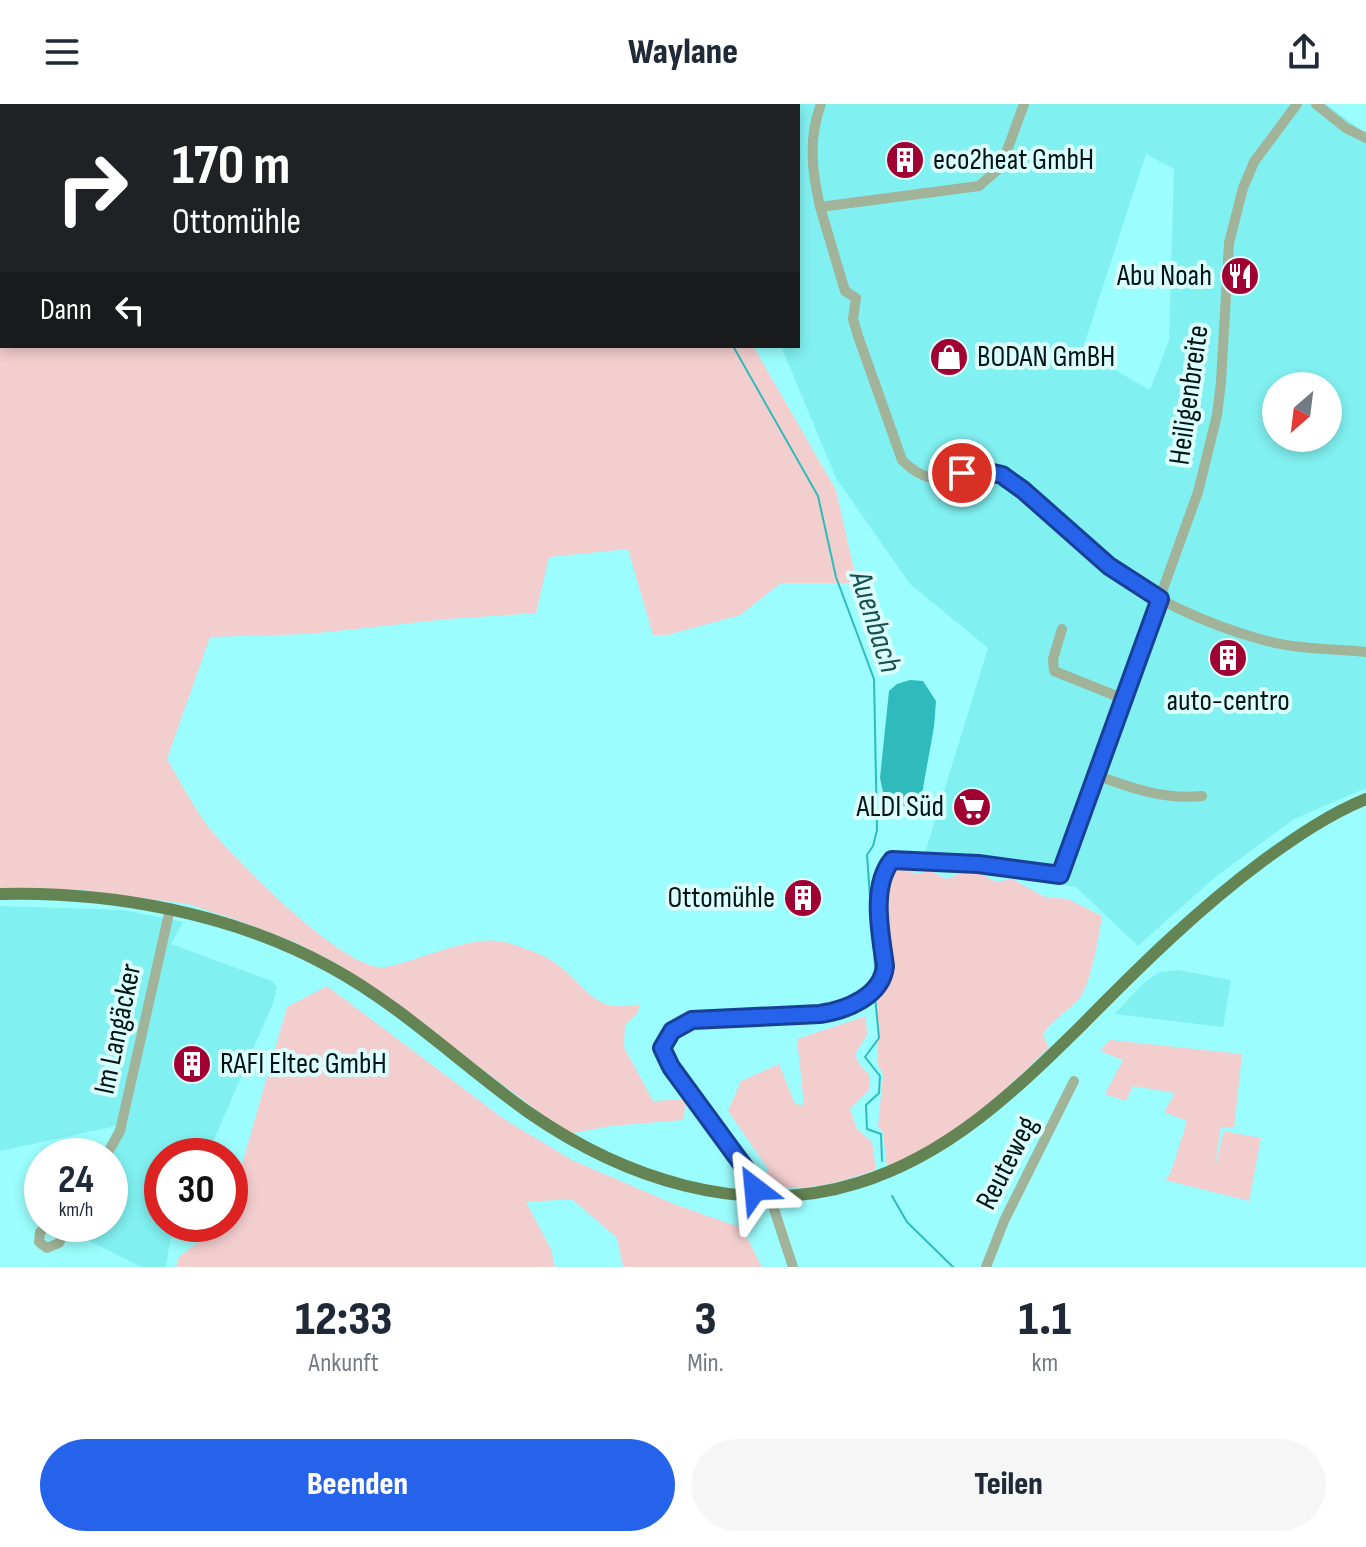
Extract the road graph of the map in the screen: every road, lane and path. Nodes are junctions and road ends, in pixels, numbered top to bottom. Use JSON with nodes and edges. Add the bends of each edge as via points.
{"nodes":[{"id":1,"x":821,"y":104,"type":"edge"},
{"id":2,"x":1024,"y":104,"type":"edge"},
{"id":3,"x":1297,"y":104,"type":"edge"},
{"id":4,"x":1316,"y":104,"type":"edge"},
{"id":5,"x":1366,"y":138,"type":"edge"},
{"id":6,"x":820,"y":207,"type":"junction"},
{"id":7,"x":1160,"y":599,"type":"junction"},
{"id":8,"x":1062,"y":629,"type":"dead end"},
{"id":9,"x":1366,"y":652,"type":"edge"},
{"id":10,"x":1124,"y":699,"type":"junction"},
{"id":11,"x":1096,"y":775,"type":"junction"},
{"id":12,"x":1202,"y":796,"type":"dead end"},
{"id":13,"x":1366,"y":799,"type":"edge"},
{"id":14,"x":0,"y":894,"type":"edge"},
{"id":15,"x":170,"y":909,"type":"junction"},
{"id":16,"x":1074,"y":1081,"type":"dead end"},
{"id":17,"x":116,"y":1138,"type":"edge"},
{"id":18,"x":755,"y":1196,"type":"junction"},
{"id":19,"x":770,"y":1197,"type":"junction"},
{"id":20,"x":39,"y":1242,"type":"edge"},
{"id":21,"x":59,"y":1242,"type":"edge"},
{"id":22,"x":793,"y":1267,"type":"edge"},
{"id":23,"x":986,"y":1267,"type":"edge"}],
"edges":[{"from":1,"to":6,"type":"street","via":[[811,158]]},
{"from":2,"to":6,"type":"street","via":[[1001,167],[979,186]]},
{"from":3,"to":7,"type":"street","name":"Heiligenbreite","via":[[1254,162],[1235,214],[1217,415],[1198,492]]},
{"from":4,"to":5,"type":"street"},
{"from":6,"to":7,"type":"street","via":[[845,291],[856,298],[853,319],[902,460],[917,476],[941,479],[979,470],[1002,475],[1109,566]]},
{"from":7,"to":9,"type":"street","via":[[1264,640]]},
{"from":7,"to":10,"type":"street","name":"Heiligenbreite"},
{"from":8,"to":10,"type":"street","via":[[1054,671]]},
{"from":10,"to":11,"type":"street","name":"Heiligenbreite"},
{"from":11,"to":12,"type":"street","via":[[1142,792]]},
{"from":11,"to":18,"type":"street","name":"Heiligenbreite","via":[[1060,875],[892,860],[880,889],[884,979],[841,1011],[692,1020],[672,1031],[662,1048],[671,1067],[750,1175]]},
{"from":13,"to":19,"type":"main road","via":[[1303,832],[1218,894],[1017,1088],[948,1142],[857,1184]]},
{"from":14,"to":15,"type":"main road","via":[[78,895]]},
{"from":15,"to":17,"type":"street","name":"Im Langäcker"},
{"from":15,"to":18,"type":"main road","via":[[219,922],[327,965],[401,1013],[528,1111],[602,1156],[690,1188]]},
{"from":16,"to":23,"type":"street","name":"Reuteweg"},
{"from":18,"to":19,"type":"main road"},
{"from":19,"to":22,"type":"street"},
{"from":20,"to":21,"type":"street","via":[[47,1248]]}]}
